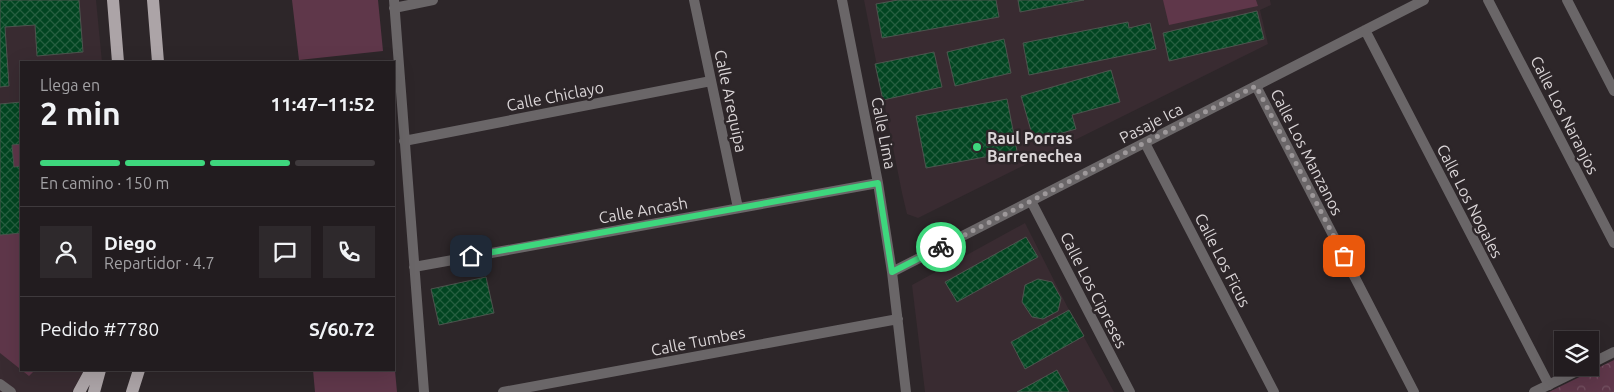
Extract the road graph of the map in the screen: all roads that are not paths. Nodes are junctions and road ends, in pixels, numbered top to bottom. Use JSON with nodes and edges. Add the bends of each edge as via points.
{"nodes":[{"id":1,"x":113,"y":0,"type":"edge"},
{"id":2,"x":153,"y":0,"type":"edge"},
{"id":3,"x":433,"y":0,"type":"edge"},
{"id":4,"x":694,"y":0,"type":"edge"},
{"id":5,"x":842,"y":0,"type":"edge"},
{"id":6,"x":1424,"y":0,"type":"edge"},
{"id":7,"x":1488,"y":0,"type":"edge"},
{"id":8,"x":1567,"y":0,"type":"edge"},
{"id":9,"x":394,"y":4,"type":"edge"},
{"id":10,"x":1365,"y":30,"type":"junction"},
{"id":11,"x":118,"y":61,"type":"edge"},
{"id":12,"x":158,"y":61,"type":"edge"},
{"id":13,"x":1610,"y":72,"type":"edge"},
{"id":14,"x":711,"y":81,"type":"junction"},
{"id":15,"x":1256,"y":86,"type":"junction"},
{"id":16,"x":1614,"y":91,"type":"edge"},
{"id":17,"x":404,"y":141,"type":"junction"},
{"id":18,"x":1145,"y":143,"type":"junction"},
{"id":19,"x":878,"y":183,"type":"junction"},
{"id":20,"x":1031,"y":201,"type":"junction"},
{"id":21,"x":738,"y":208,"type":"junction"},
{"id":22,"x":1614,"y":243,"type":"edge"},
{"id":23,"x":414,"y":267,"type":"junction"},
{"id":24,"x":892,"y":272,"type":"junction"},
{"id":25,"x":898,"y":319,"type":"junction"},
{"id":26,"x":1614,"y":352,"type":"edge"},
{"id":27,"x":1599,"y":360,"type":"edge"},
{"id":28,"x":90,"y":371,"type":"edge"},
{"id":29,"x":100,"y":371,"type":"edge"},
{"id":30,"x":139,"y":371,"type":"edge"},
{"id":31,"x":1567,"y":376,"type":"edge"},
{"id":32,"x":0,"y":384,"type":"edge"},
{"id":33,"x":1549,"y":385,"type":"junction"},
{"id":34,"x":11,"y":392,"type":"edge"},
{"id":35,"x":79,"y":392,"type":"edge"},
{"id":36,"x":94,"y":392,"type":"edge"},
{"id":37,"x":132,"y":392,"type":"edge"},
{"id":38,"x":424,"y":392,"type":"edge"},
{"id":39,"x":502,"y":392,"type":"edge"},
{"id":40,"x":906,"y":392,"type":"edge"},
{"id":41,"x":1130,"y":392,"type":"edge"},
{"id":42,"x":1274,"y":392,"type":"edge"},
{"id":43,"x":1414,"y":392,"type":"edge"},
{"id":44,"x":1534,"y":392,"type":"edge"}],
"edges":[{"from":1,"to":11,"type":"main road"},
{"from":2,"to":12,"type":"main road"},
{"from":3,"to":9,"type":"street"},
{"from":4,"to":14,"type":"street","name":"Calle Arequipa"},
{"from":5,"to":19,"type":"street","name":"Calle Lima"},
{"from":6,"to":10,"type":"street","name":"Pasaje Ica"},
{"from":7,"to":22,"type":"street","name":"Calle Los Naranjos"},
{"from":8,"to":13,"type":"street"},
{"from":9,"to":17,"type":"street"},
{"from":10,"to":15,"type":"street","name":"Pasaje Ica"},
{"from":10,"to":33,"type":"street","name":"Calle Los Nogales"},
{"from":13,"to":16,"type":"street"},
{"from":14,"to":17,"type":"street","name":"Calle Chiclayo"},
{"from":14,"to":21,"type":"street","name":"Calle Arequipa"},
{"from":15,"to":18,"type":"street","name":"Pasaje Ica"},
{"from":15,"to":43,"type":"street","name":"Calle Los Manzanos"},
{"from":17,"to":23,"type":"street"},
{"from":18,"to":20,"type":"street","name":"Pasaje Ica"},
{"from":18,"to":42,"type":"street","name":"Calle Los Ficus"},
{"from":19,"to":21,"type":"street","name":"Calle Ancash"},
{"from":19,"to":24,"type":"street","name":"Calle Lima"},
{"from":20,"to":24,"type":"street","name":"Pasaje Ica"},
{"from":20,"to":41,"type":"street","name":"Calle Los Cipreses"},
{"from":21,"to":23,"type":"street","name":"Calle Ancash"},
{"from":23,"to":38,"type":"street"},
{"from":24,"to":25,"type":"street","name":"Calle Lima"},
{"from":25,"to":39,"type":"street","name":"Calle Tumbes"},
{"from":25,"to":40,"type":"street","name":"Calle Lima"},
{"from":26,"to":27,"type":"street"},
{"from":28,"to":35,"type":"main road"},
{"from":29,"to":36,"type":"main road"},
{"from":30,"to":37,"type":"main road"},
{"from":31,"to":33,"type":"street"},
{"from":32,"to":34,"type":"street"},
{"from":33,"to":44,"type":"street"}]}
